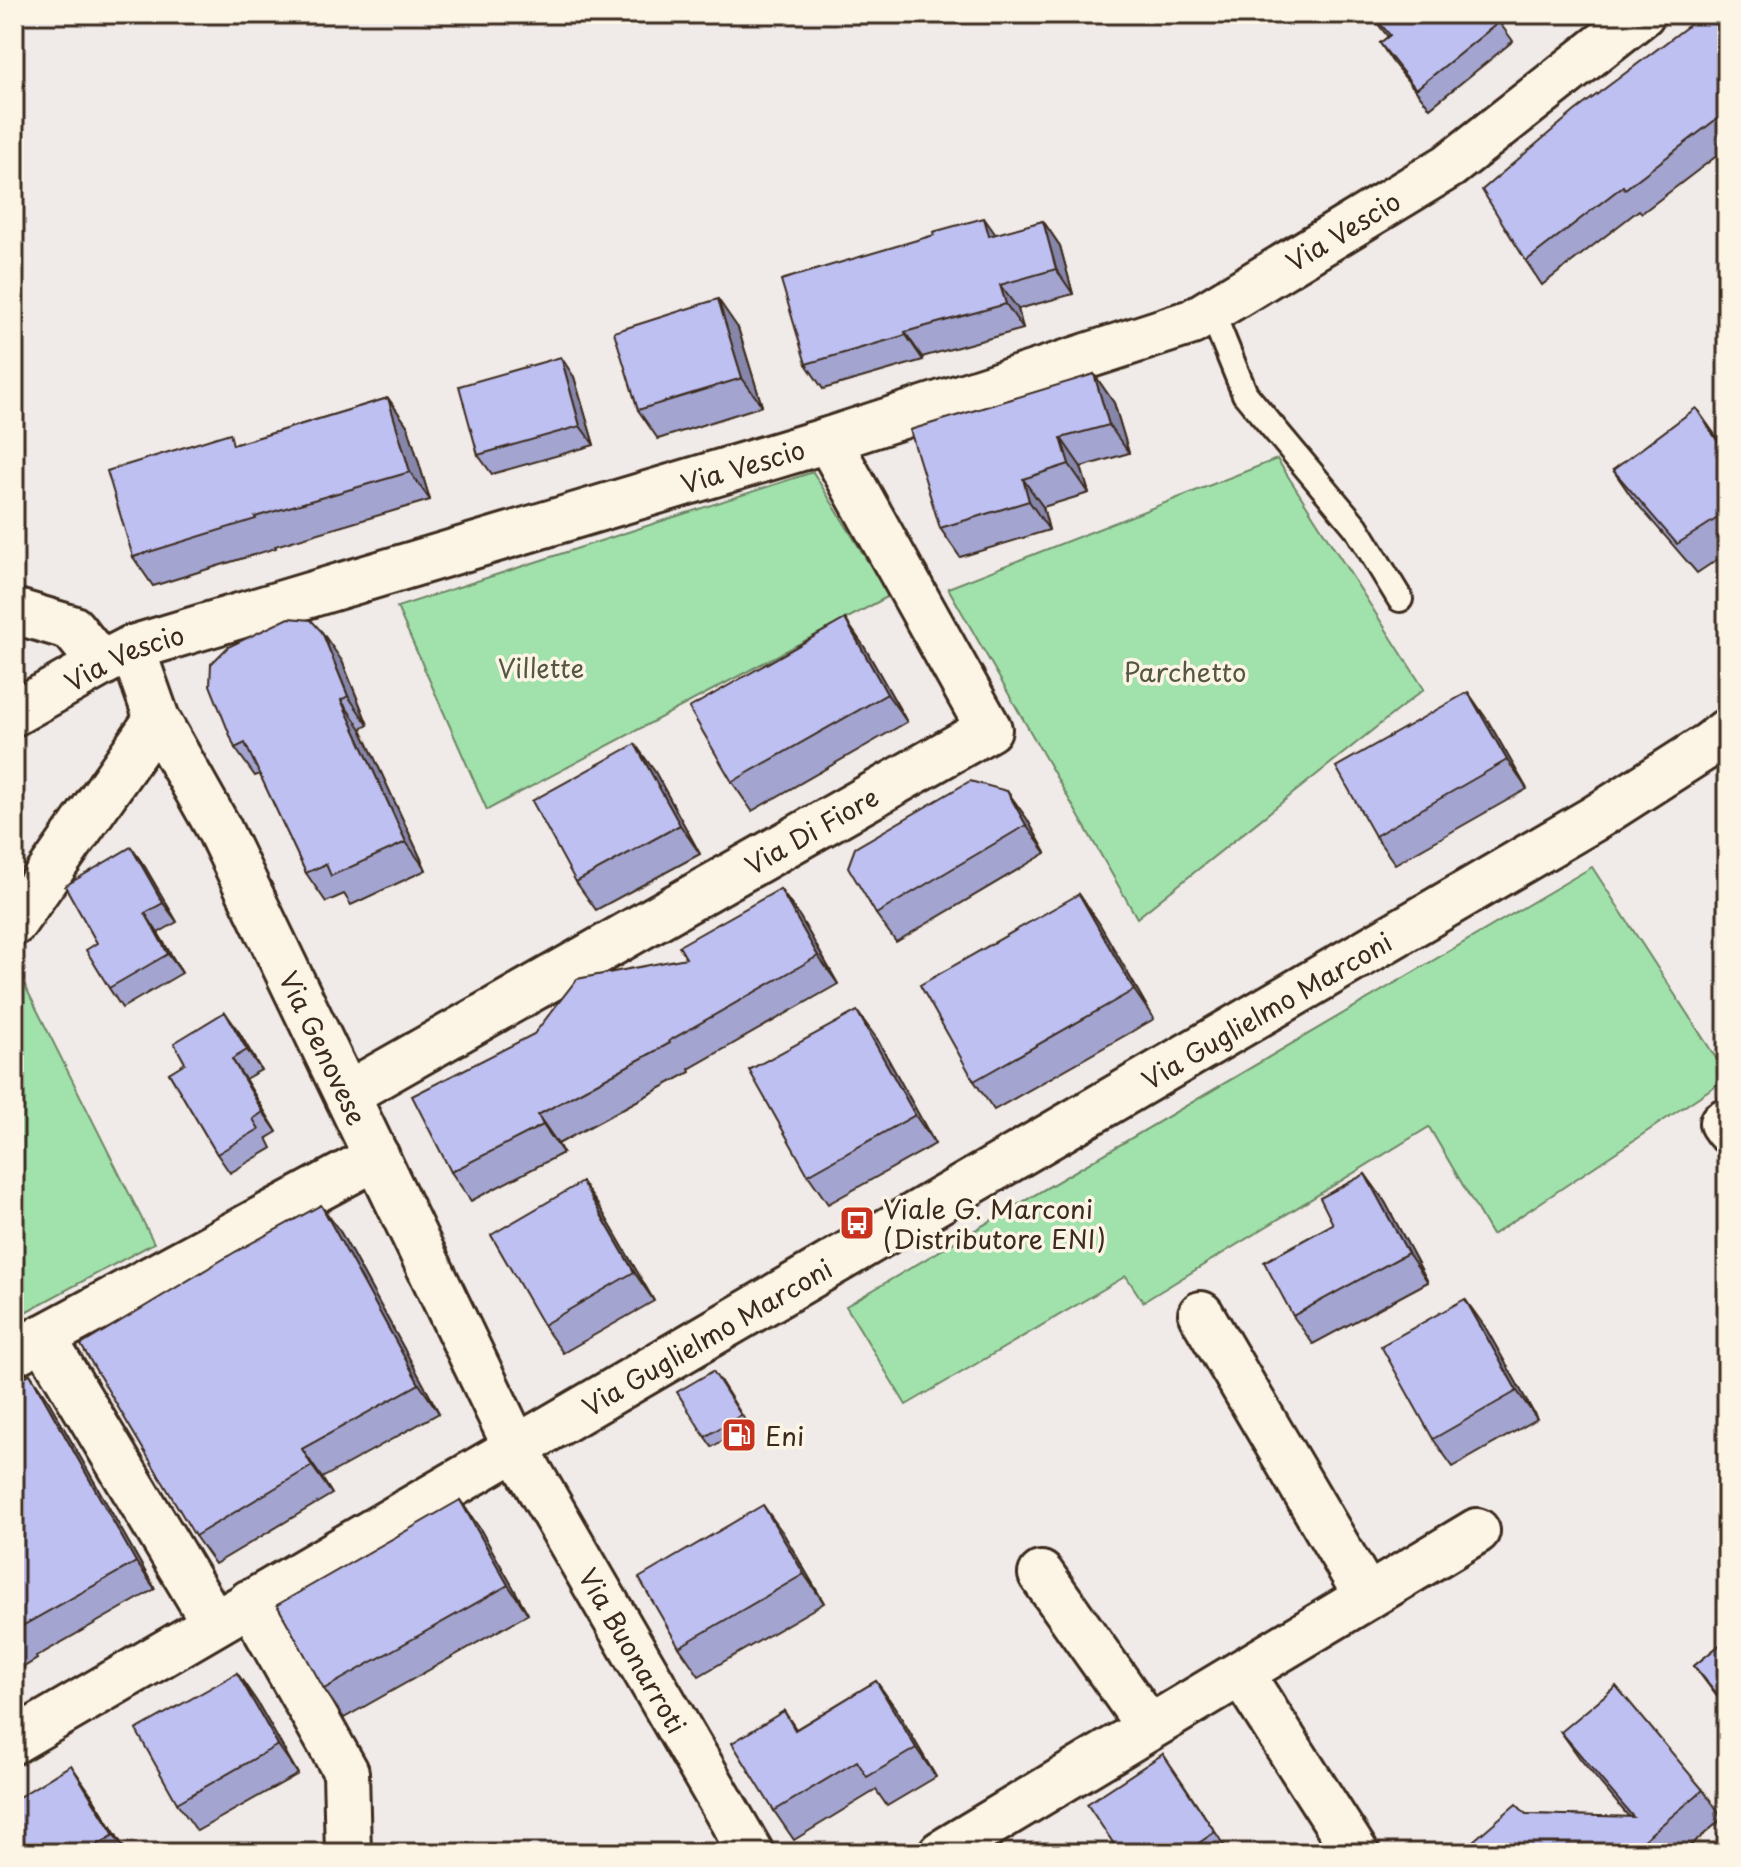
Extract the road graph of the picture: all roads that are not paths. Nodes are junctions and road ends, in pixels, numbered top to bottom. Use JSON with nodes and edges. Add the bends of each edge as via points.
{"nodes":[{"id":1,"x":1642,"y":14,"type":"edge"},
{"id":2,"x":1211,"y":310,"type":"junction"},
{"id":3,"x":828,"y":440,"type":"junction"},
{"id":4,"x":1400,"y":599,"type":"dead end"},
{"id":5,"x":14,"y":611,"type":"edge"},
{"id":6,"x":117,"y":656,"type":"junction"},
{"id":7,"x":14,"y":713,"type":"edge"},
{"id":8,"x":157,"y":719,"type":"junction"},
{"id":9,"x":1727,"y":731,"type":"edge"},
{"id":10,"x":14,"y":923,"type":"edge"},
{"id":11,"x":347,"y":1094,"type":"junction"},
{"id":12,"x":1727,"y":1120,"type":"edge"},
{"id":13,"x":1727,"y":1130,"type":"edge"},
{"id":14,"x":377,"y":1157,"type":"junction"},
{"id":15,"x":1201,"y":1314,"type":"dead end"},
{"id":16,"x":28,"y":1345,"type":"edge"},
{"id":17,"x":516,"y":1448,"type":"junction"},
{"id":18,"x":1477,"y":1531,"type":"dead end"},
{"id":19,"x":1041,"y":1574,"type":"dead end"},
{"id":20,"x":1367,"y":1597,"type":"junction"},
{"id":21,"x":232,"y":1612,"type":"junction"},
{"id":22,"x":1241,"y":1673,"type":"junction"},
{"id":23,"x":1149,"y":1727,"type":"junction"},
{"id":24,"x":14,"y":1741,"type":"edge"},
{"id":25,"x":348,"y":1853,"type":"edge"},
{"id":26,"x":751,"y":1853,"type":"edge"},
{"id":27,"x":941,"y":1853,"type":"edge"},
{"id":28,"x":1356,"y":1853,"type":"edge"}],
"edges":[{"from":1,"to":2,"type":"street","name":"Via Vescio","via":[[1449,166]]},
{"from":2,"to":3,"type":"street","name":"Via Vescio","via":[[1192,322]]},
{"from":2,"to":4,"type":"lane","via":[[1245,394],[1356,527]]},
{"from":3,"to":6,"type":"street","name":"Via Vescio"},
{"from":3,"to":11,"type":"street","name":"Via Di Fiore","via":[[989,729]]},
{"from":5,"to":6,"type":"street","name":"Via Genovese","via":[[72,628]]},
{"from":6,"to":7,"type":"street","name":"Via Vescio"},
{"from":6,"to":8,"type":"street","name":"Via Genovese"},
{"from":8,"to":10,"type":"street"},
{"from":8,"to":11,"type":"street","name":"Via Genovese","via":[[219,829]]},
{"from":9,"to":17,"type":"street","name":"Via Guglielmo Marconi","via":[[1595,818]]},
{"from":11,"to":14,"type":"street","name":"Via Genovese"},
{"from":12,"to":13,"type":"street","via":[[1722,1123]]},
{"from":14,"to":16,"type":"street"},
{"from":14,"to":17,"type":"street","name":"Via Genovese"},
{"from":15,"to":20,"type":"street"},
{"from":16,"to":21,"type":"street"},
{"from":17,"to":21,"type":"street","name":"Via Guglielmo Marconi"},
{"from":17,"to":26,"type":"street","name":"Via Buonarroti"},
{"from":18,"to":20,"type":"street"},
{"from":19,"to":23,"type":"street"},
{"from":20,"to":22,"type":"street"},
{"from":21,"to":24,"type":"street","name":"Via Guglielmo Marconi"},
{"from":21,"to":25,"type":"street","via":[[346,1772]]},
{"from":22,"to":23,"type":"street"},
{"from":22,"to":28,"type":"street"},
{"from":23,"to":27,"type":"street"}]}
